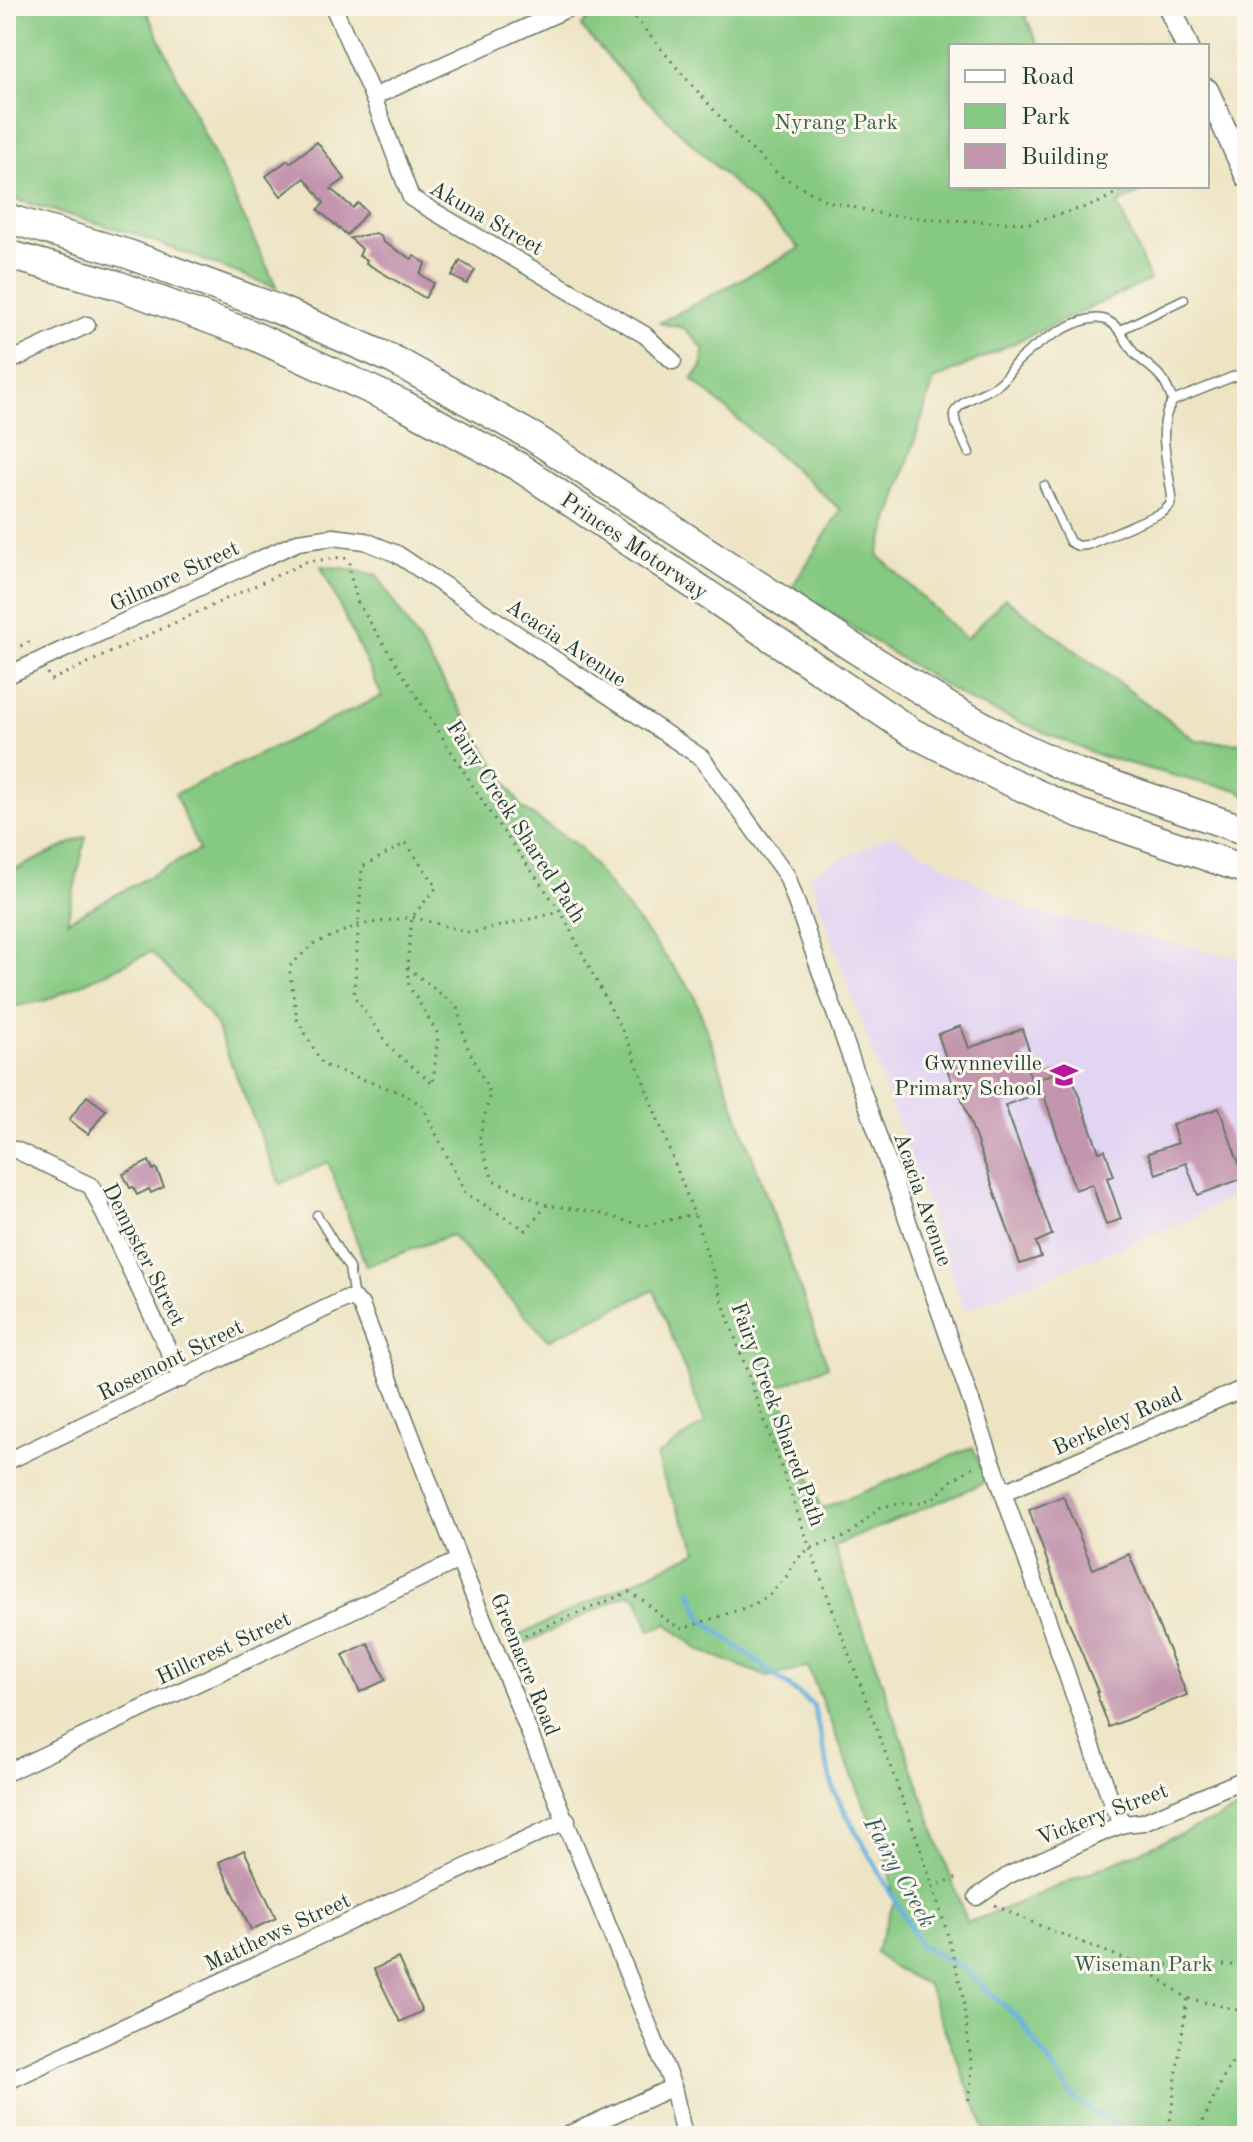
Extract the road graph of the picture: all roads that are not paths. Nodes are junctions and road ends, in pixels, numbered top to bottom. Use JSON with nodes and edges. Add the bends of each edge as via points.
{"nodes":[{"id":1,"x":333,"y":6,"type":"edge"},
{"id":2,"x":1169,"y":6,"type":"edge"},
{"id":3,"x":571,"y":7,"type":"edge"},
{"id":4,"x":1186,"y":44,"type":"edge"},
{"id":5,"x":1209,"y":94,"type":"edge"},
{"id":6,"x":373,"y":97,"type":"junction"},
{"id":7,"x":1247,"y":177,"type":"edge"},
{"id":8,"x":6,"y":218,"type":"edge"},
{"id":9,"x":6,"y":254,"type":"edge"},
{"id":10,"x":1184,"y":299,"type":"dead end"},
{"id":11,"x":87,"y":325,"type":"dead end"},
{"id":12,"x":1120,"y":330,"type":"junction"},
{"id":13,"x":673,"y":361,"type":"dead end"},
{"id":14,"x":6,"y":363,"type":"edge"},
{"id":15,"x":1247,"y":371,"type":"edge"},
{"id":16,"x":1173,"y":401,"type":"junction"},
{"id":17,"x":969,"y":453,"type":"dead end"},
{"id":18,"x":1044,"y":486,"type":"dead end"},
{"id":19,"x":365,"y":541,"type":"joint"},
{"id":20,"x":6,"y":676,"type":"edge"},
{"id":21,"x":1247,"y":831,"type":"edge"},
{"id":22,"x":1247,"y":870,"type":"edge"},
{"id":23,"x":6,"y":1151,"type":"edge"},
{"id":24,"x":317,"y":1215,"type":"dead end"},
{"id":25,"x":354,"y":1299,"type":"junction"},
{"id":26,"x":182,"y":1379,"type":"junction"},
{"id":27,"x":1247,"y":1387,"type":"edge"},
{"id":28,"x":6,"y":1462,"type":"edge"},
{"id":29,"x":1004,"y":1492,"type":"junction"},
{"id":30,"x":459,"y":1560,"type":"junction"},
{"id":31,"x":6,"y":1773,"type":"edge"},
{"id":32,"x":1247,"y":1778,"type":"edge"},
{"id":33,"x":567,"y":1820,"type":"junction"},
{"id":34,"x":1124,"y":1824,"type":"junction"},
{"id":35,"x":977,"y":1897,"type":"road end"},
{"id":36,"x":6,"y":2082,"type":"edge"},
{"id":37,"x":673,"y":2087,"type":"junction"},
{"id":38,"x":566,"y":2136,"type":"edge"},
{"id":39,"x":684,"y":2136,"type":"edge"}],
"edges":[{"from":1,"to":6,"type":"street","name":"Akuna Street"},
{"from":2,"to":4,"type":"main road"},
{"from":3,"to":6,"type":"street"},
{"from":5,"to":7,"type":"main road"},
{"from":6,"to":13,"type":"street","name":"Akuna Street","via":[[411,198],[645,335]]},
{"from":8,"to":21,"type":"highway","name":"Princes Motorway","via":[[128,254],[277,309],[394,360],[533,437],[947,706],[1078,773]]},
{"from":9,"to":22,"type":"highway","name":"Princes Motorway","via":[[117,285],[250,334],[404,405],[519,467],[913,733],[1079,813]]},
{"from":10,"to":12,"type":"lane"},
{"from":11,"to":14,"type":"street"},
{"from":12,"to":16,"type":"lane","via":[[1136,355],[1166,384]]},
{"from":12,"to":17,"type":"lane","via":[[1100,318],[1073,324],[1032,349],[1000,383],[960,404],[954,413],[956,424]]},
{"from":15,"to":16,"type":"lane"},
{"from":16,"to":18,"type":"lane","via":[[1163,423],[1172,497],[1163,512],[1078,546],[1070,542]]},
{"from":19,"to":20,"type":"street","name":"Gilmore Street","via":[[333,537],[298,542]]},
{"from":19,"to":29,"type":"street","name":"Acacia Avenue","via":[[397,554],[702,758],[787,876]]},
{"from":23,"to":26,"type":"street","name":"Dempster Street","via":[[16,1150],[91,1186]]},
{"from":24,"to":25,"type":"lane","name":"Greenacre Road","via":[[349,1268]]},
{"from":25,"to":26,"type":"street","name":"Rosemont Street"},
{"from":25,"to":30,"type":"street","name":"Greenacre Road","via":[[361,1305]]},
{"from":26,"to":28,"type":"street","name":"Rosemont Street"},
{"from":27,"to":29,"type":"street","name":"Berkeley Road"},
{"from":29,"to":34,"type":"street","name":"Acacia Avenue","via":[[1114,1809]]},
{"from":30,"to":31,"type":"street","name":"Hillcrest Street"},
{"from":30,"to":33,"type":"street","name":"Greenacre Road"},
{"from":32,"to":34,"type":"street","name":"Vickery Street","via":[[1143,1822]]},
{"from":33,"to":36,"type":"street","name":"Matthews Street"},
{"from":33,"to":37,"type":"street","name":"Greenacre Road"},
{"from":34,"to":35,"type":"street","name":"Vickery Street","via":[[1009,1875]]},
{"from":37,"to":38,"type":"street"},
{"from":37,"to":39,"type":"street","name":"Greenacre Road"}]}
